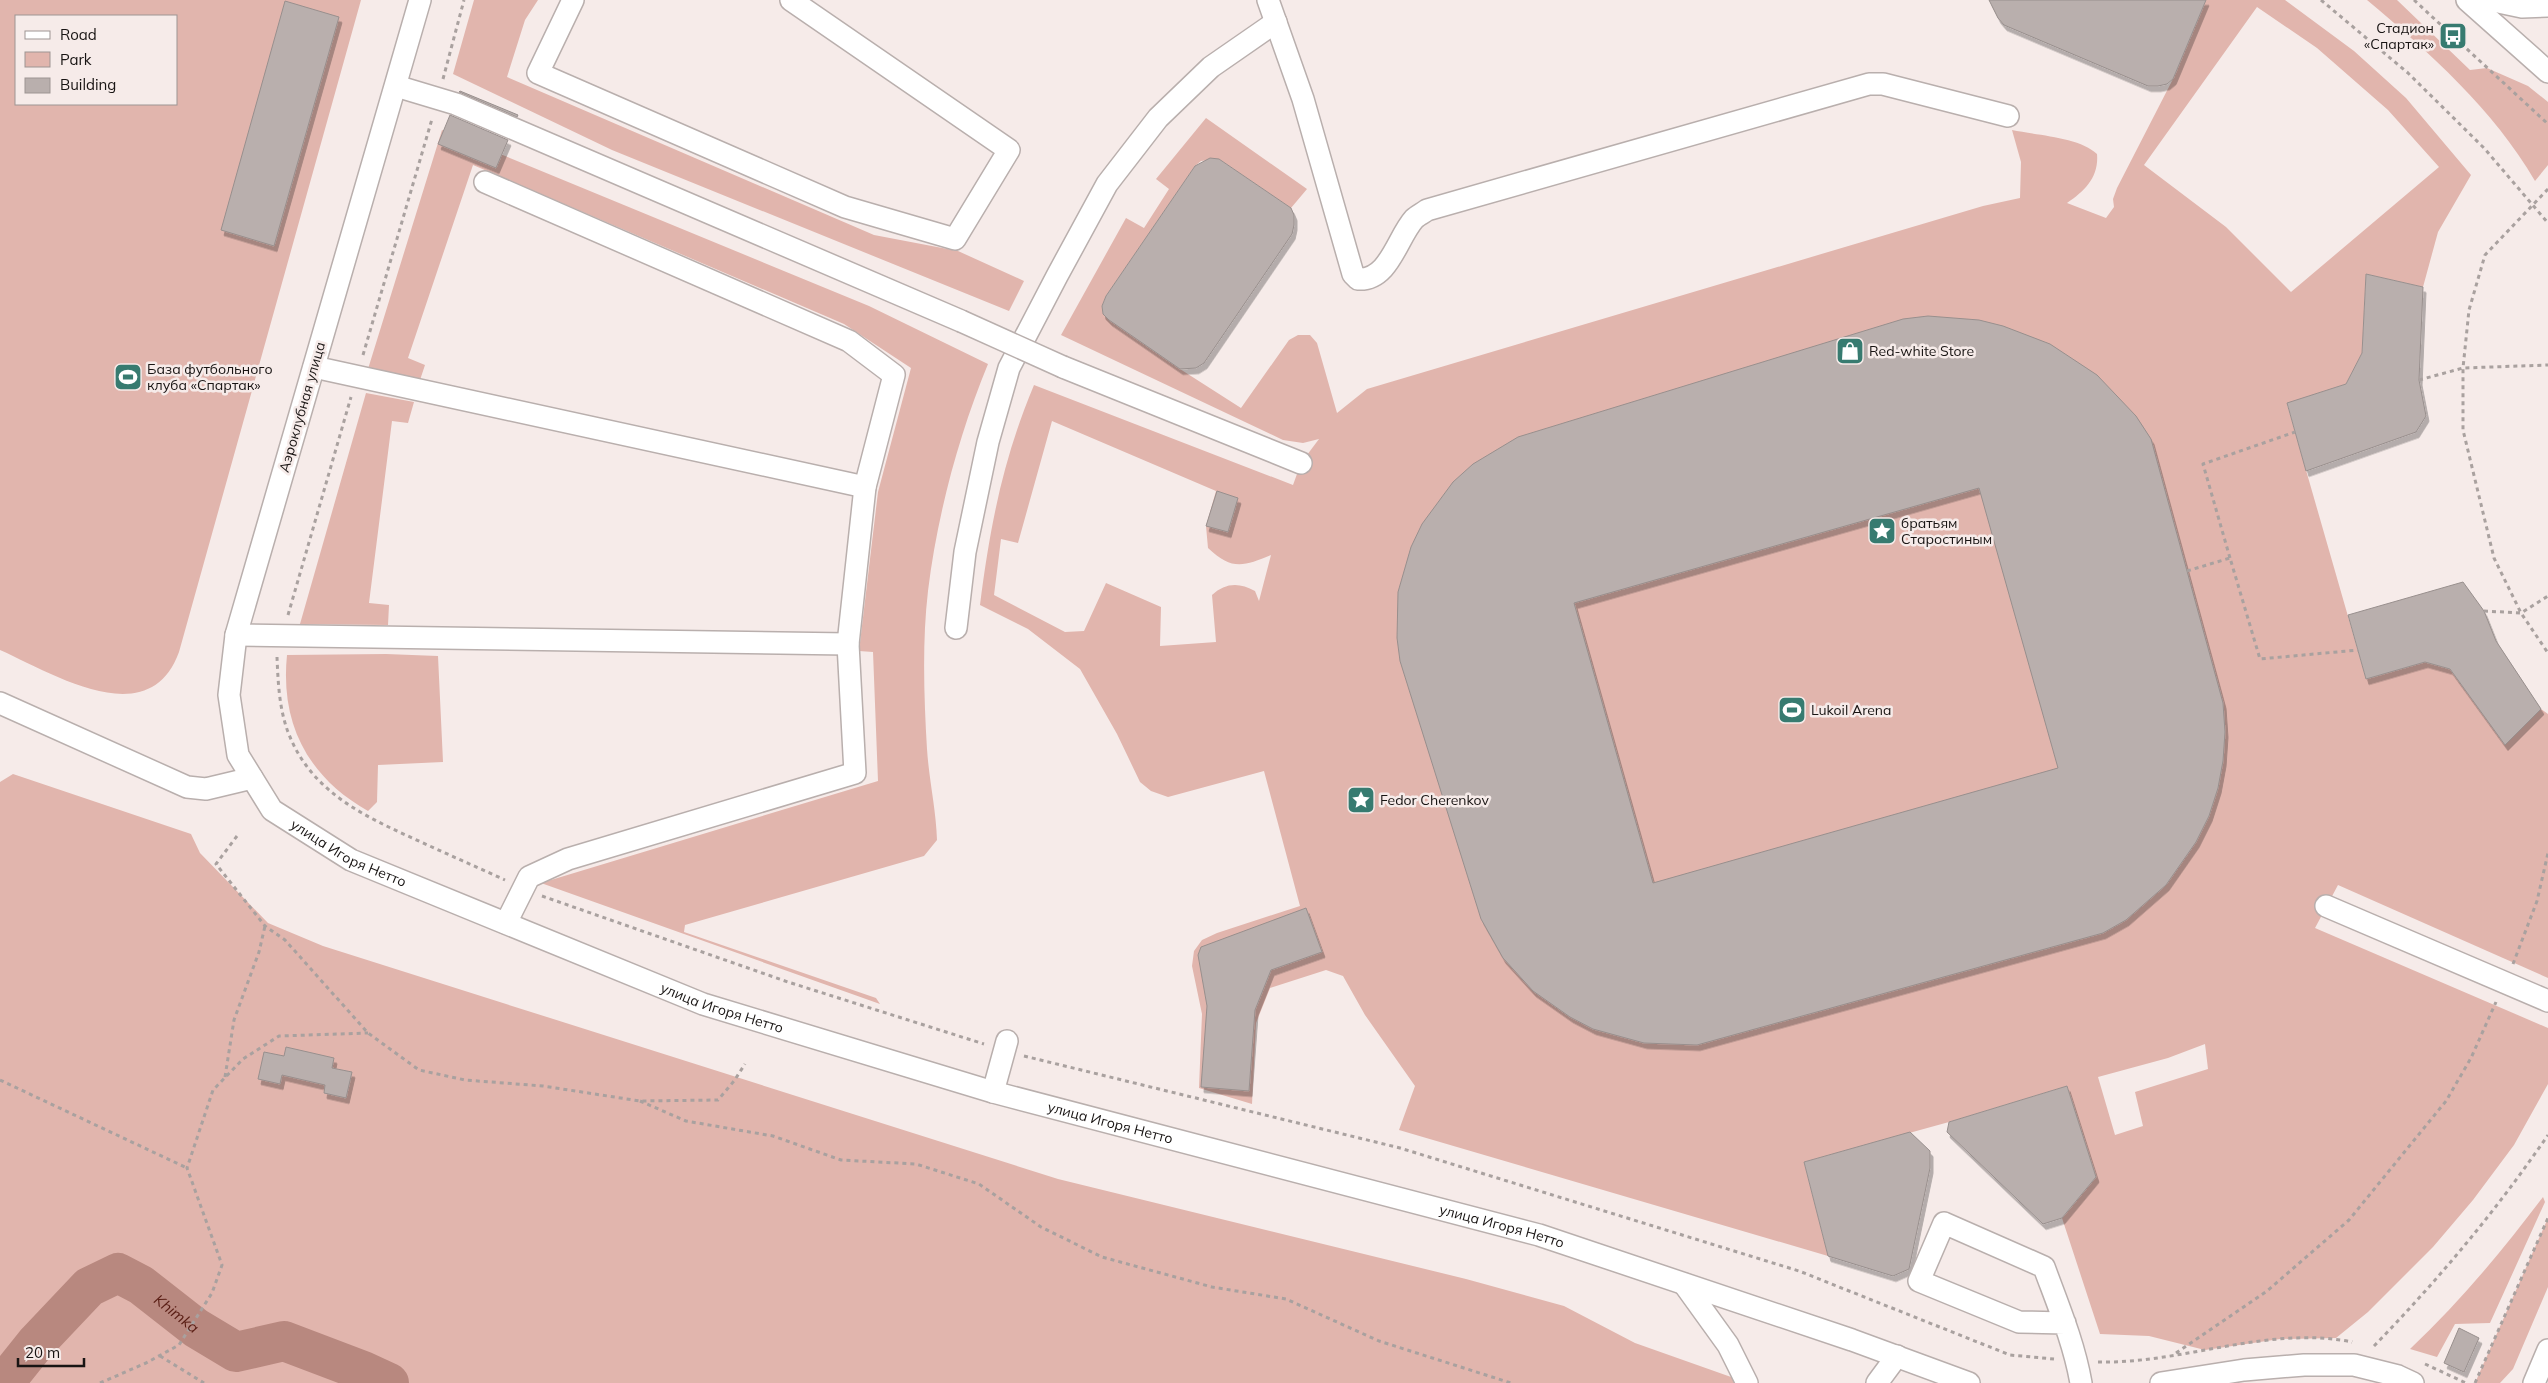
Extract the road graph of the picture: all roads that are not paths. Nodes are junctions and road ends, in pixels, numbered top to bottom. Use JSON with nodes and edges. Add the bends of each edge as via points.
{"nodes":[{"id":1,"x":420,"y":0,"type":"edge"},
{"id":2,"x":573,"y":0,"type":"edge"},
{"id":3,"x":791,"y":0,"type":"edge"},
{"id":4,"x":1268,"y":0,"type":"edge"},
{"id":5,"x":2467,"y":0,"type":"edge"},
{"id":6,"x":2489,"y":0,"type":"edge"},
{"id":7,"x":2548,"y":6,"type":"edge"},
{"id":8,"x":1276,"y":22,"type":"junction"},
{"id":9,"x":2548,"y":72,"type":"edge"},
{"id":10,"x":396,"y":86,"type":"junction"},
{"id":11,"x":2008,"y":116,"type":"dead end"},
{"id":12,"x":485,"y":182,"type":"dead end"},
{"id":13,"x":314,"y":367,"type":"junction"},
{"id":14,"x":1301,"y":463,"type":"dead end"},
{"id":15,"x":865,"y":486,"type":"junction"},
{"id":16,"x":956,"y":628,"type":"dead end"},
{"id":17,"x":236,"y":635,"type":"junction"},
{"id":18,"x":848,"y":644,"type":"junction"},
{"id":19,"x":0,"y":703,"type":"edge"},
{"id":20,"x":252,"y":778,"type":"junction"},
{"id":21,"x":272,"y":810,"type":"joint"},
{"id":22,"x":2326,"y":906,"type":"dead end"},
{"id":23,"x":506,"y":924,"type":"junction"},
{"id":24,"x":2548,"y":1001,"type":"edge"},
{"id":25,"x":1006,"y":1046,"type":"road end"},
{"id":26,"x":992,"y":1092,"type":"junction"},
{"id":27,"x":1684,"y":1284,"type":"junction"},
{"id":28,"x":2065,"y":1322,"type":"junction"},
{"id":29,"x":2548,"y":1350,"type":"edge"},
{"id":30,"x":1897,"y":1356,"type":"junction"},
{"id":31,"x":1747,"y":1383,"type":"edge"},
{"id":32,"x":1877,"y":1383,"type":"edge"},
{"id":33,"x":1969,"y":1383,"type":"edge"},
{"id":34,"x":2081,"y":1383,"type":"edge"},
{"id":35,"x":2161,"y":1383,"type":"edge"},
{"id":36,"x":2413,"y":1383,"type":"edge"},
{"id":37,"x":2534,"y":1383,"type":"edge"}],
"edges":[{"from":1,"to":10,"type":"street","name":"Аэроклубная улица"},
{"from":2,"to":3,"type":"street","via":[[538,73],[845,207],[955,239],[1009,150]]},
{"from":4,"to":8,"type":"street"},
{"from":5,"to":9,"type":"street"},
{"from":6,"to":7,"type":"street","via":[[2522,7]]},
{"from":8,"to":11,"type":"street","via":[[1353,274],[1364,280],[1385,266],[1414,219],[1427,210],[1869,84],[1883,84]]},
{"from":8,"to":16,"type":"street","via":[[1211,67],[1158,118],[1107,184],[1058,276],[1006,378],[988,442],[965,552]]},
{"from":10,"to":13,"type":"street","name":"Аэроклубная улица"},
{"from":10,"to":14,"type":"street","bridge":true,"via":[[438,97],[1063,366]]},
{"from":12,"to":15,"type":"street","via":[[849,342],[894,375]]},
{"from":13,"to":15,"type":"street"},
{"from":13,"to":17,"type":"street","name":"Аэроклубная улица"},
{"from":15,"to":18,"type":"street"},
{"from":17,"to":18,"type":"street"},
{"from":17,"to":20,"type":"street","name":"Аэроклубная улица","via":[[229,695],[238,755]]},
{"from":18,"to":23,"type":"street","via":[[855,773],[568,859],[529,877]]},
{"from":19,"to":20,"type":"street","via":[[187,787],[206,789]]},
{"from":20,"to":21,"type":"street","name":"Аэроклубная улица"},
{"from":21,"to":23,"type":"street","name":"улица Игоря Нетто","via":[[351,860]]},
{"from":22,"to":24,"type":"street"},
{"from":23,"to":26,"type":"street","name":"улица Игоря Нетто","via":[[703,1004]]},
{"from":25,"to":26,"type":"street"},
{"from":26,"to":27,"type":"street","name":"улица Игоря Нетто","via":[[1539,1235]]},
{"from":27,"to":30,"type":"street","name":"улица Игоря Нетто"},
{"from":27,"to":31,"type":"street","via":[[1728,1345]]},
{"from":28,"to":28,"type":"street","via":[[2044,1267],[1944,1224],[1919,1281],[2020,1322]]},
{"from":28,"to":34,"type":"street"},
{"from":29,"to":37,"type":"street"},
{"from":30,"to":32,"type":"street"},
{"from":30,"to":33,"type":"street","name":"улица Игоря Нетто"},
{"from":35,"to":36,"type":"street","via":[[2244,1370],[2354,1365]]}]}
